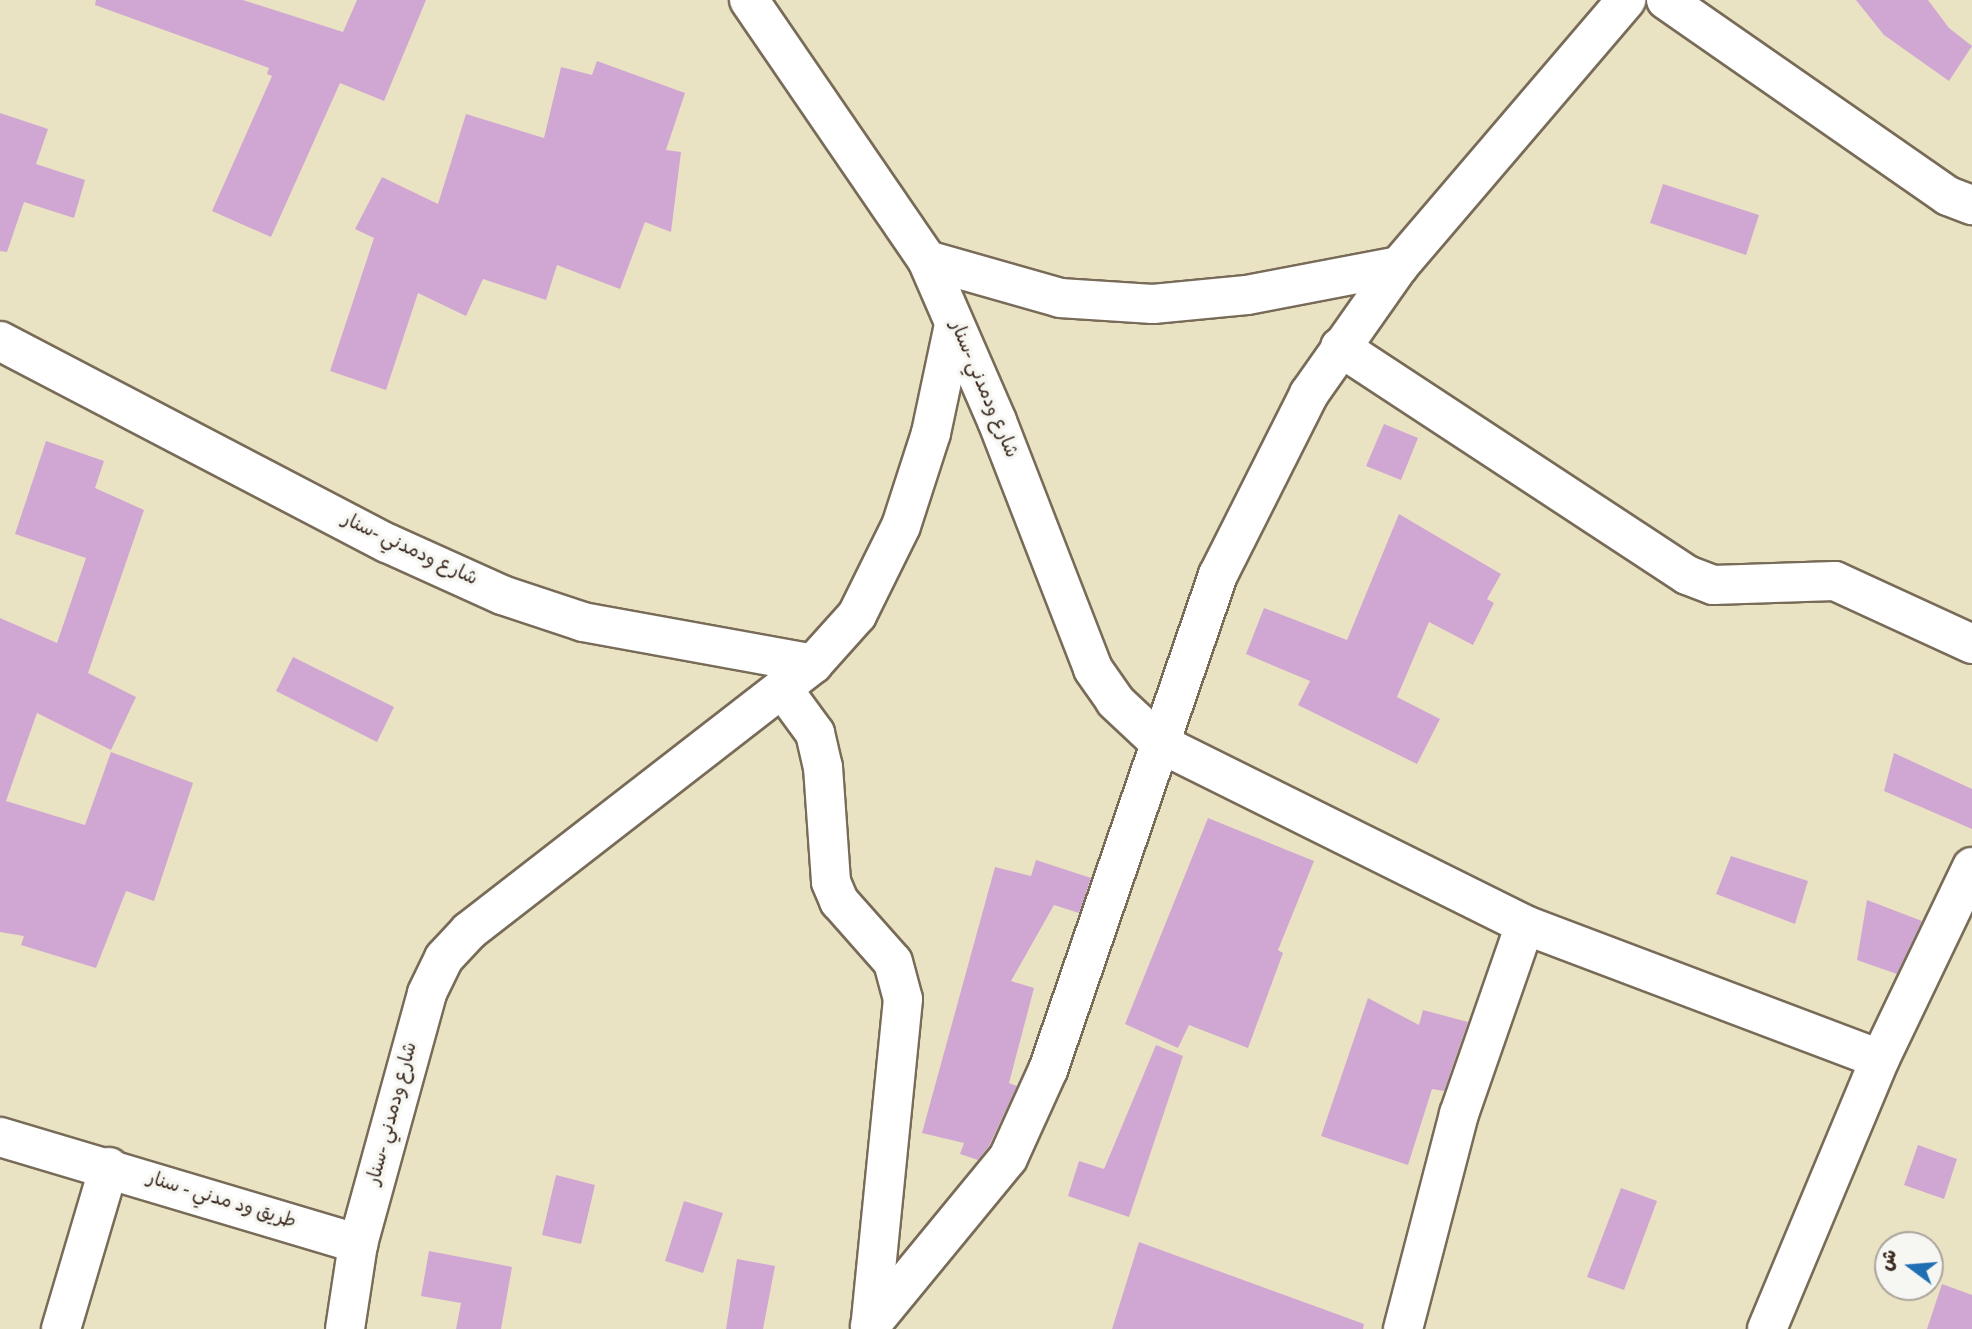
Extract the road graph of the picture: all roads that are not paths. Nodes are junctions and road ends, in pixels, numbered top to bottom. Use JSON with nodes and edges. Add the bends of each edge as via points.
{"nodes":[{"id":1,"x":726,"y":0,"type":"edge"},
{"id":2,"x":749,"y":0,"type":"edge"},
{"id":3,"x":1626,"y":0,"type":"edge"},
{"id":4,"x":1666,"y":0,"type":"edge"},
{"id":5,"x":778,"y":46,"type":"junction"},
{"id":6,"x":1972,"y":205,"type":"edge"},
{"id":7,"x":927,"y":260,"type":"junction"},
{"id":8,"x":1399,"y":266,"type":"junction"},
{"id":9,"x":954,"y":325,"type":"junction"},
{"id":10,"x":0,"y":341,"type":"edge"},
{"id":11,"x":1340,"y":347,"type":"junction"},
{"id":12,"x":1972,"y":644,"type":"edge"},
{"id":13,"x":813,"y":664,"type":"junction"},
{"id":14,"x":782,"y":688,"type":"junction"},
{"id":15,"x":1161,"y":744,"type":"junction"},
{"id":16,"x":1972,"y":867,"type":"edge"},
{"id":17,"x":1525,"y":925,"type":"junction"},
{"id":18,"x":1880,"y":1059,"type":"junction"},
{"id":19,"x":0,"y":1137,"type":"edge"},
{"id":20,"x":109,"y":1167,"type":"junction"},
{"id":21,"x":358,"y":1244,"type":"junction"},
{"id":22,"x":870,"y":1327,"type":"edge"},
{"id":23,"x":61,"y":1329,"type":"edge"},
{"id":24,"x":345,"y":1329,"type":"edge"},
{"id":25,"x":1403,"y":1329,"type":"edge"},
{"id":26,"x":1767,"y":1329,"type":"edge"}],
"edges":[{"from":1,"to":5,"type":"street"},
{"from":2,"to":5,"type":"street"},
{"from":3,"to":8,"type":"street"},
{"from":4,"to":6,"type":"street","via":[[1948,196]]},
{"from":5,"to":7,"type":"street","name":"شارع ودمدني -سنار"},
{"from":7,"to":8,"type":"street","via":[[1060,298],[1153,304],[1247,295]]},
{"from":7,"to":9,"type":"street","name":"شارع ودمدني -سنار"},
{"from":8,"to":11,"type":"street"},
{"from":9,"to":13,"type":"street","via":[[931,433],[901,526],[857,615]]},
{"from":9,"to":15,"type":"street","name":"شارع ودمدني -سنار","via":[[997,421],[1093,669],[1115,701]]},
{"from":10,"to":13,"type":"street","name":"شارع ودمدني -سنار","via":[[387,543],[502,595],[583,622]]},
{"from":11,"to":12,"type":"street","via":[[1687,575],[1713,585],[1835,581]]},
{"from":11,"to":15,"type":"street","via":[[1309,394],[1217,575]]},
{"from":13,"to":14,"type":"street","name":"شارع ودمدني -سنار"},
{"from":14,"to":21,"type":"street","name":"شارع ودمدني -سنار","via":[[469,932],[444,958],[427,993]]},
{"from":14,"to":22,"type":"street","via":[[814,733],[820,756],[831,882],[839,901],[893,962],[903,999]]},
{"from":15,"to":17,"type":"street","name":"شارع ودمدني -سنار"},
{"from":15,"to":22,"type":"street","via":[[1048,1070],[1008,1158]]},
{"from":16,"to":18,"type":"street"},
{"from":17,"to":18,"type":"street","name":"شارع ودمدني -سنار"},
{"from":17,"to":25,"type":"street","via":[[1459,1114]]},
{"from":18,"to":26,"type":"street"},
{"from":19,"to":20,"type":"street","name":"طريق ود مدني - سنار"},
{"from":20,"to":21,"type":"street","name":"طريق ود مدني - سنار"},
{"from":20,"to":23,"type":"street"},
{"from":21,"to":24,"type":"street"}]}
